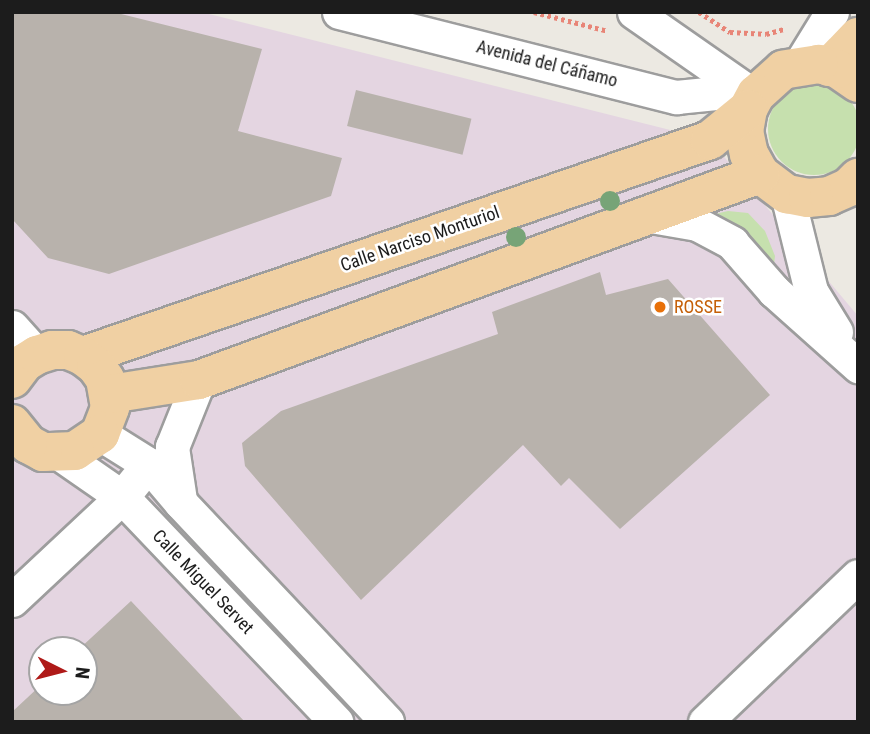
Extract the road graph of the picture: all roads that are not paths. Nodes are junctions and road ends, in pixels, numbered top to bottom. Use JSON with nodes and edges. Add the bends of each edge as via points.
{"nodes":[{"id":1,"x":339,"y":12,"type":"edge"},
{"id":2,"x":832,"y":12,"type":"edge"},
{"id":3,"x":625,"y":22,"type":"edge"},
{"id":4,"x":858,"y":37,"type":"edge"},
{"id":5,"x":829,"y":71,"type":"edge"},
{"id":6,"x":750,"y":98,"type":"junction"},
{"id":7,"x":858,"y":178,"type":"edge"},
{"id":8,"x":774,"y":184,"type":"junction"},
{"id":9,"x":651,"y":216,"type":"junction"},
{"id":10,"x":20,"y":354,"type":"edge"},
{"id":11,"x":83,"y":356,"type":"junction"},
{"id":12,"x":857,"y":365,"type":"edge"},
{"id":13,"x":199,"y":380,"type":"junction"},
{"id":14,"x":110,"y":394,"type":"junction"},
{"id":15,"x":100,"y":434,"type":"junction"},
{"id":16,"x":28,"y":447,"type":"edge"},
{"id":17,"x":148,"y":464,"type":"junction"},
{"id":18,"x":122,"y":497,"type":"junction"},
{"id":19,"x":180,"y":502,"type":"junction"},
{"id":20,"x":858,"y":576,"type":"edge"},
{"id":21,"x":12,"y":600,"type":"edge"},
{"id":22,"x":336,"y":722,"type":"edge"},
{"id":23,"x":387,"y":722,"type":"edge"},
{"id":24,"x":705,"y":722,"type":"edge"}],
"edges":[{"from":1,"to":6,"type":"street","name":"Avenida del Cáñamo","via":[[676,97]]},
{"from":2,"to":5,"type":"street"},
{"from":3,"to":6,"type":"street"},
{"from":4,"to":5,"type":"main road","name":"Calle Narciso Monturiol"},
{"from":5,"to":6,"type":"main road","name":"Calle Narciso Monturiol","via":[[783,70]]},
{"from":6,"to":8,"type":"main road","via":[[744,131],[749,154]]},
{"from":6,"to":11,"type":"main road","name":"Calle Narciso Monturiol","via":[[710,140]]},
{"from":7,"to":8,"type":"main road","via":[[829,196],[808,198]]},
{"from":8,"to":9,"type":"main road"},
{"from":8,"to":12,"type":"street","via":[[811,291]]},
{"from":9,"to":12,"type":"street","via":[[697,224],[732,243],[774,291]]},
{"from":9,"to":13,"type":"main road"},
{"from":10,"to":11,"type":"main road","via":[[60,350]]},
{"from":11,"to":14,"type":"main road","via":[[96,366]]},
{"from":13,"to":14,"type":"main road"},
{"from":13,"to":19,"type":"street","via":[[172,447]]},
{"from":14,"to":15,"type":"main road"},
{"from":15,"to":16,"type":"main road","via":[[75,452]]},
{"from":15,"to":17,"type":"street"},
{"from":16,"to":18,"type":"street","name":"Calle Miguel Servet"},
{"from":17,"to":18,"type":"street"},
{"from":17,"to":19,"type":"street"},
{"from":18,"to":21,"type":"street"},
{"from":18,"to":22,"type":"street","name":"Calle Miguel Servet"},
{"from":19,"to":23,"type":"street"},
{"from":20,"to":24,"type":"street"}]}
